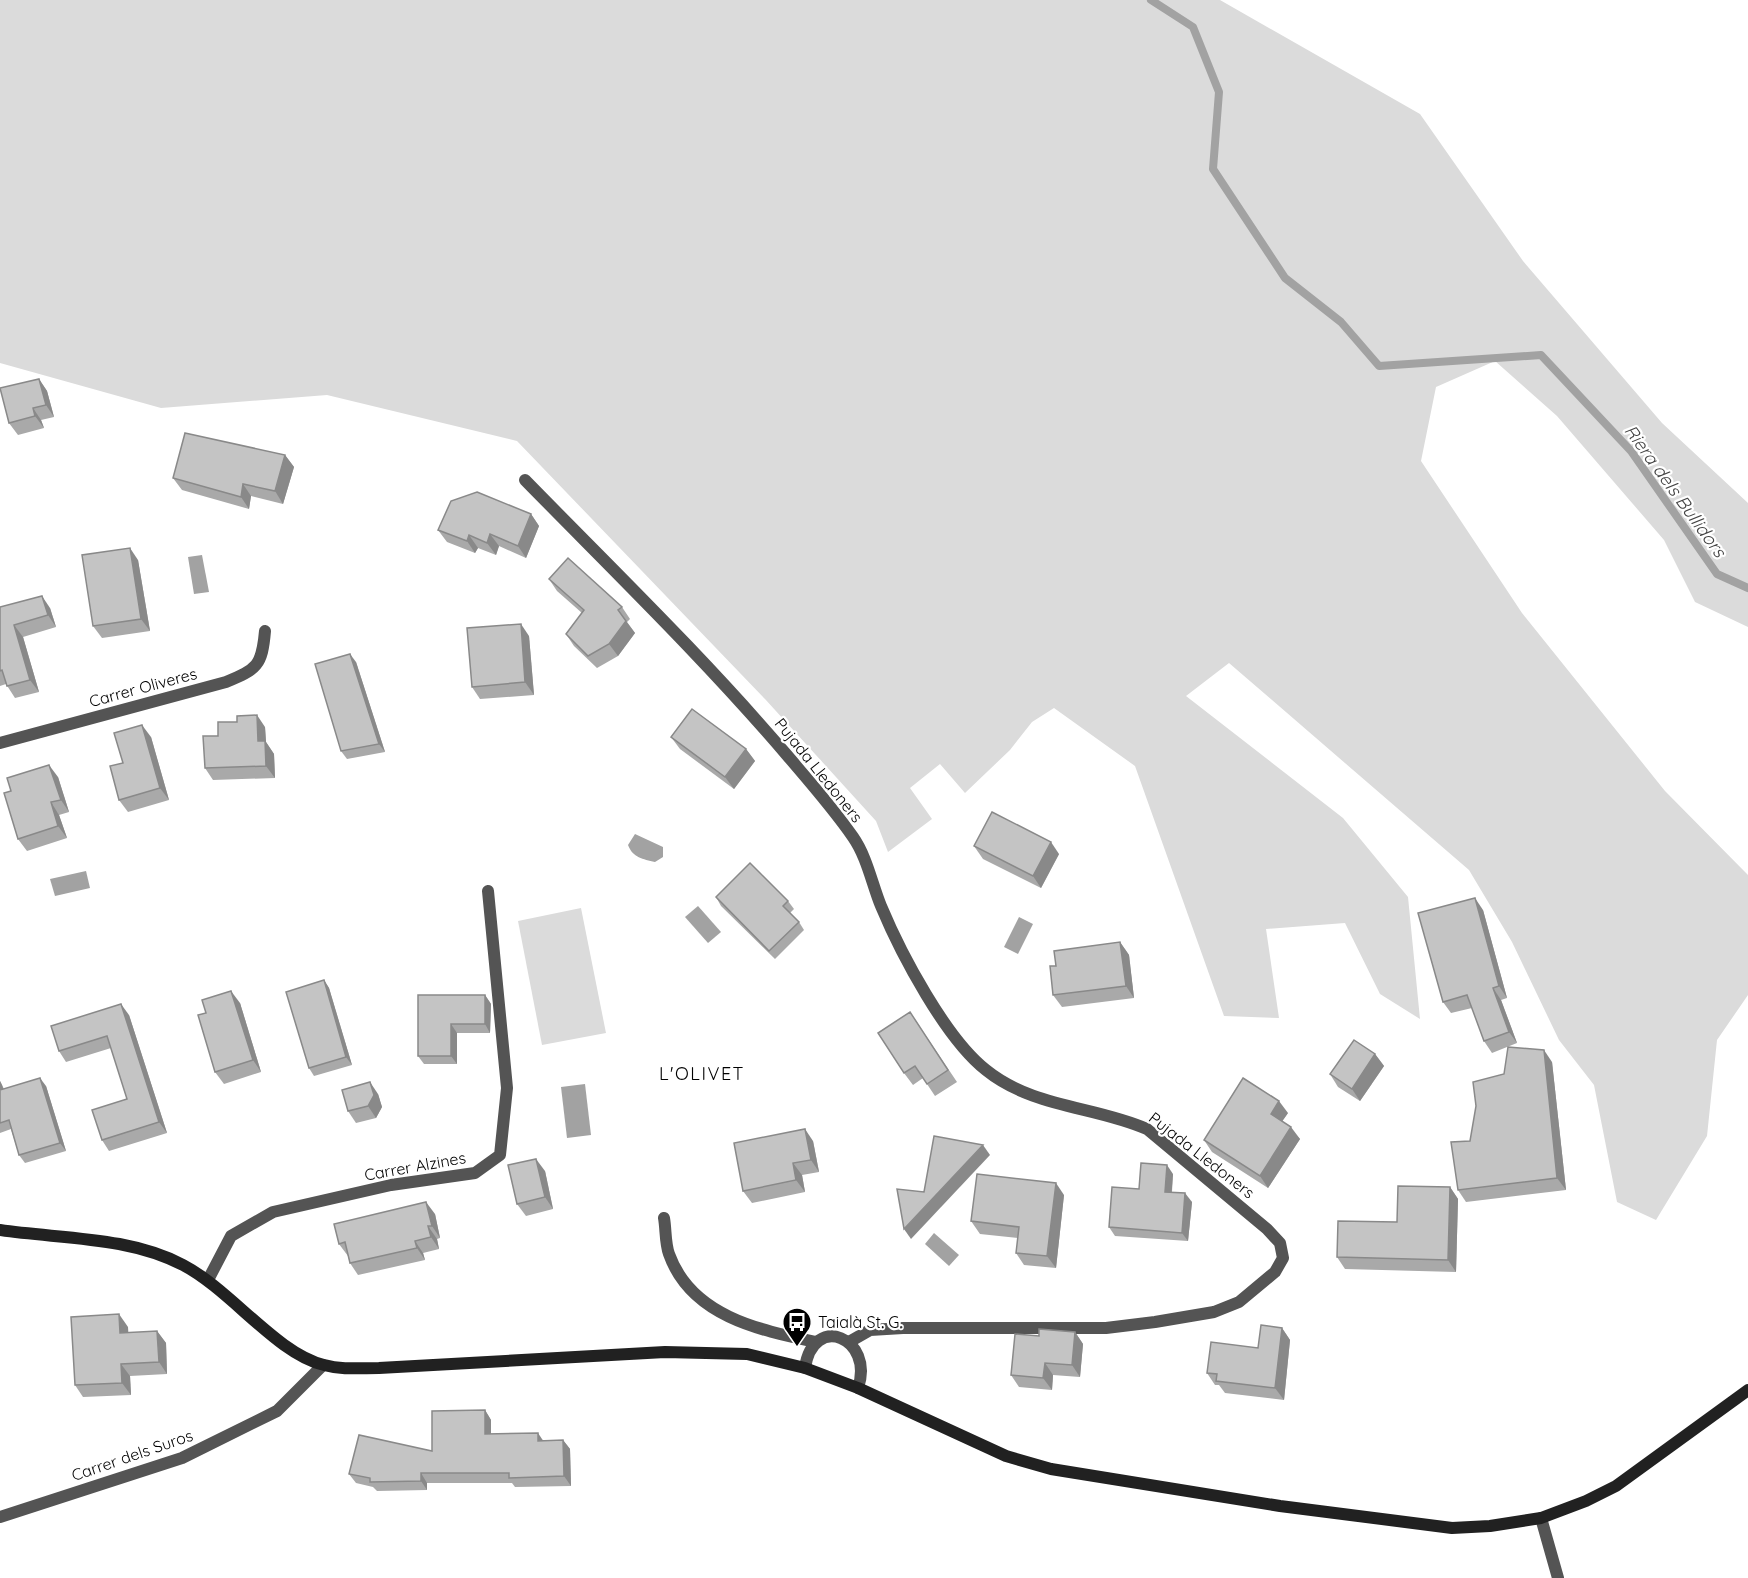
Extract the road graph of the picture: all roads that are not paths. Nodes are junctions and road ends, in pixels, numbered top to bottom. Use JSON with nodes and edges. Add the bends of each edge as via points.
{"nodes":[{"id":1,"x":525,"y":480,"type":"dead end"},
{"id":2,"x":265,"y":632,"type":"dead end"},
{"id":3,"x":0,"y":743,"type":"edge"},
{"id":4,"x":488,"y":891,"type":"dead end"},
{"id":5,"x":664,"y":1218,"type":"dead end"},
{"id":6,"x":0,"y":1230,"type":"edge"},
{"id":7,"x":208,"y":1280,"type":"junction"},
{"id":8,"x":816,"y":1341,"type":"junction"},
{"id":9,"x":849,"y":1341,"type":"junction"},
{"id":10,"x":323,"y":1365,"type":"junction"},
{"id":11,"x":805,"y":1368,"type":"junction"},
{"id":12,"x":858,"y":1388,"type":"junction"},
{"id":13,"x":1748,"y":1390,"type":"edge"},
{"id":14,"x":0,"y":1517,"type":"edge"},
{"id":15,"x":1540,"y":1518,"type":"junction"},
{"id":16,"x":1558,"y":1578,"type":"edge"}],
"edges":[{"from":1,"to":9,"type":"street","name":"Pujada Lledoners","via":[[749,711],[837,815],[855,840],[898,946],[953,1033],[986,1070],[1045,1101],[1147,1129],[1280,1243],[1283,1258],[1275,1272],[1239,1302],[1214,1312],[1106,1328],[881,1329]]},
{"from":2,"to":3,"type":"street","name":"Carrer Oliveres","via":[[263,656],[257,666],[226,682]]},
{"from":4,"to":7,"type":"street","name":"Carrer Alzines","via":[[507,1088],[500,1155],[475,1173],[392,1185],[273,1212],[231,1236]]},
{"from":5,"to":8,"type":"street","name":"Pujada Lledoners","via":[[669,1254],[681,1278],[700,1300],[730,1320]]},
{"from":6,"to":7,"type":"street","via":[[150,1251]]},
{"from":7,"to":10,"type":"street","via":[[298,1355]]},
{"from":8,"to":9,"type":"street","name":"Pujada Lledoners","via":[[832,1336]]},
{"from":8,"to":11,"type":"street","via":[[807,1353]]},
{"from":9,"to":12,"type":"street","via":[[862,1368]]},
{"from":10,"to":11,"type":"street","via":[[379,1368],[703,1351],[747,1354]]},
{"from":10,"to":14,"type":"street","name":"Carrer dels Suros","via":[[277,1411],[182,1458]]},
{"from":11,"to":12,"type":"street"},
{"from":12,"to":15,"type":"street","via":[[1006,1456],[1105,1479],[1427,1527],[1490,1526]]},
{"from":13,"to":15,"type":"street","via":[[1616,1486]]},
{"from":15,"to":16,"type":"street"}]}
